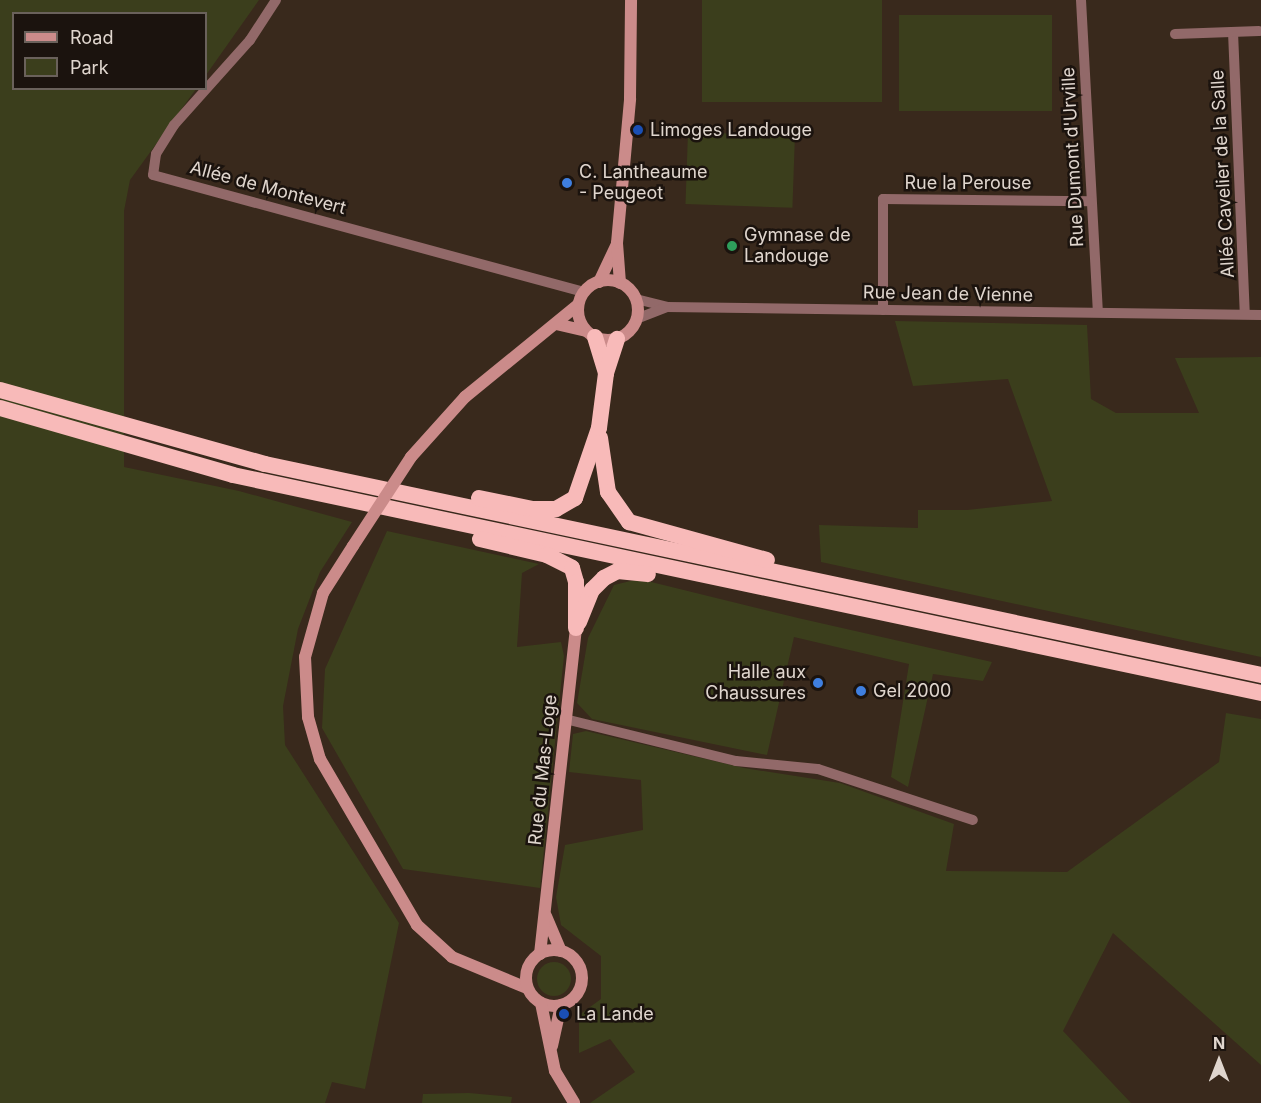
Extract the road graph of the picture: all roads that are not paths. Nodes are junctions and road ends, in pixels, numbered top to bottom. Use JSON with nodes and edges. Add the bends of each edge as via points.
{"nodes":[{"id":1,"x":276,"y":0,"type":"edge"},
{"id":2,"x":631,"y":0,"type":"edge"},
{"id":3,"x":1081,"y":0,"type":"edge"},
{"id":4,"x":1259,"y":31,"type":"dead end"},
{"id":5,"x":1233,"y":32,"type":"junction"},
{"id":6,"x":1176,"y":34,"type":"dead end"},
{"id":7,"x":207,"y":88,"type":"edge"},
{"id":8,"x":205,"y":90,"type":"edge"},
{"id":9,"x":1091,"y":201,"type":"junction"},
{"id":10,"x":618,"y":243,"type":"junction"},
{"id":11,"x":598,"y":282,"type":"junction"},
{"id":12,"x":620,"y":283,"type":"junction"},
{"id":13,"x":584,"y":292,"type":"junction"},
{"id":14,"x":636,"y":299,"type":"junction"},
{"id":15,"x":578,"y":305,"type":"junction"},
{"id":16,"x":667,"y":307,"type":"junction"},
{"id":17,"x":883,"y":310,"type":"junction"},
{"id":18,"x":1098,"y":312,"type":"junction"},
{"id":19,"x":1245,"y":314,"type":"junction"},
{"id":20,"x":1261,"y":315,"type":"edge"},
{"id":21,"x":636,"y":319,"type":"junction"},
{"id":22,"x":556,"y":324,"type":"junction"},
{"id":23,"x":591,"y":334,"type":"junction"},
{"id":24,"x":617,"y":339,"type":"junction"},
{"id":25,"x":606,"y":373,"type":"junction"},
{"id":26,"x":0,"y":390,"type":"edge"},
{"id":27,"x":0,"y":408,"type":"edge"},
{"id":28,"x":599,"y":428,"type":"junction"},
{"id":29,"x":265,"y":464,"type":"junction"},
{"id":30,"x":430,"y":517,"type":"junction"},
{"id":31,"x":814,"y":581,"type":"junction"},
{"id":32,"x":731,"y":582,"type":"junction"},
{"id":33,"x":576,"y":628,"type":"junction"},
{"id":34,"x":1261,"y":675,"type":"edge"},
{"id":35,"x":1261,"y":693,"type":"edge"},
{"id":36,"x":565,"y":719,"type":"junction"},
{"id":37,"x":974,"y":820,"type":"dead end"},
{"id":38,"x":546,"y":916,"type":"junction"},
{"id":39,"x":561,"y":951,"type":"junction"},
{"id":40,"x":540,"y":954,"type":"junction"},
{"id":41,"x":528,"y":968,"type":"junction"},
{"id":42,"x":502,"y":980,"type":"junction"},
{"id":43,"x":527,"y":988,"type":"junction"},
{"id":44,"x":541,"y":1003,"type":"junction"},
{"id":45,"x":561,"y":1005,"type":"junction"},
{"id":46,"x":550,"y":1053,"type":"junction"},
{"id":47,"x":574,"y":1103,"type":"edge"}],
"edges":[{"from":1,"to":7,"type":"street","name":"Allée de Montevert","via":[[250,40]]},
{"from":2,"to":10,"type":"main road","via":[[630,99]]},
{"from":3,"to":9,"type":"street","name":"Rue Dumont d'Urville"},
{"from":4,"to":5,"type":"street"},
{"from":5,"to":6,"type":"street"},
{"from":5,"to":19,"type":"street","name":"Allée Cavelier de la Salle"},
{"from":8,"to":13,"type":"street","name":"Allée de Montevert","via":[[174,125],[156,154],[153,175]]},
{"from":9,"to":17,"type":"street","name":"Rue la Perouse","via":[[883,199]]},
{"from":9,"to":18,"type":"street","name":"Rue Dumont d'Urville"},
{"from":10,"to":11,"type":"main road"},
{"from":10,"to":12,"type":"main road"},
{"from":11,"to":12,"type":"main road"},
{"from":11,"to":13,"type":"main road"},
{"from":12,"to":14,"type":"main road"},
{"from":13,"to":15,"type":"main road"},
{"from":14,"to":16,"type":"street","name":"Rue Jean de Vienne"},
{"from":14,"to":21,"type":"main road"},
{"from":15,"to":22,"type":"main road"},
{"from":15,"to":23,"type":"main road","via":[[579,320]]},
{"from":16,"to":17,"type":"street","name":"Rue Jean de Vienne"},
{"from":16,"to":21,"type":"street"},
{"from":17,"to":18,"type":"street","name":"Rue Jean de Vienne"},
{"from":18,"to":19,"type":"street","name":"Rue Jean de Vienne"},
{"from":19,"to":20,"type":"street","name":"Rue Jean de Vienne"},
{"from":21,"to":24,"type":"main road","via":[[628,333]]},
{"from":22,"to":23,"type":"main road"},
{"from":22,"to":42,"type":"main road","bridge":true,"via":[[465,397],[411,457],[323,593],[305,657],[308,717],[320,759],[417,925],[452,957]]},
{"from":23,"to":24,"type":"main road"},
{"from":23,"to":25,"type":"highway"},
{"from":24,"to":25,"type":"highway"},
{"from":25,"to":28,"type":"highway"},
{"from":26,"to":29,"type":"highway"},
{"from":27,"to":30,"type":"highway","via":[[233,475]]},
{"from":28,"to":29,"type":"highway","via":[[575,498],[556,509],[533,509],[338,470]]},
{"from":28,"to":31,"type":"highway","via":[[608,492],[629,522],[792,567]]},
{"from":29,"to":31,"type":"highway"},
{"from":30,"to":32,"type":"highway"},
{"from":30,"to":33,"type":"highway","via":[[469,537],[562,561],[572,568],[576,582]]},
{"from":31,"to":34,"type":"highway"},
{"from":32,"to":33,"type":"highway","via":[[688,582],[638,571],[618,571],[592,590]]},
{"from":32,"to":35,"type":"highway"},
{"from":33,"to":36,"type":"main road","name":"Rue du Mas-Loge"},
{"from":36,"to":37,"type":"street","via":[[736,761],[818,769]]},
{"from":36,"to":38,"type":"main road","name":"Rue du Mas-Loge"},
{"from":38,"to":39,"type":"main road","name":"Rue du Mas-Loge"},
{"from":38,"to":40,"type":"main road","name":"Rue du Mas-Loge"},
{"from":39,"to":40,"type":"main road"},
{"from":39,"to":45,"type":"main road","via":[[577,963],[582,979],[575,997]]},
{"from":40,"to":41,"type":"main road"},
{"from":41,"to":42,"type":"main road"},
{"from":41,"to":43,"type":"main road"},
{"from":42,"to":43,"type":"main road"},
{"from":43,"to":44,"type":"main road"},
{"from":44,"to":45,"type":"main road"},
{"from":44,"to":46,"type":"main road"},
{"from":45,"to":46,"type":"main road"},
{"from":46,"to":47,"type":"main road","via":[[555,1071]]}]}
